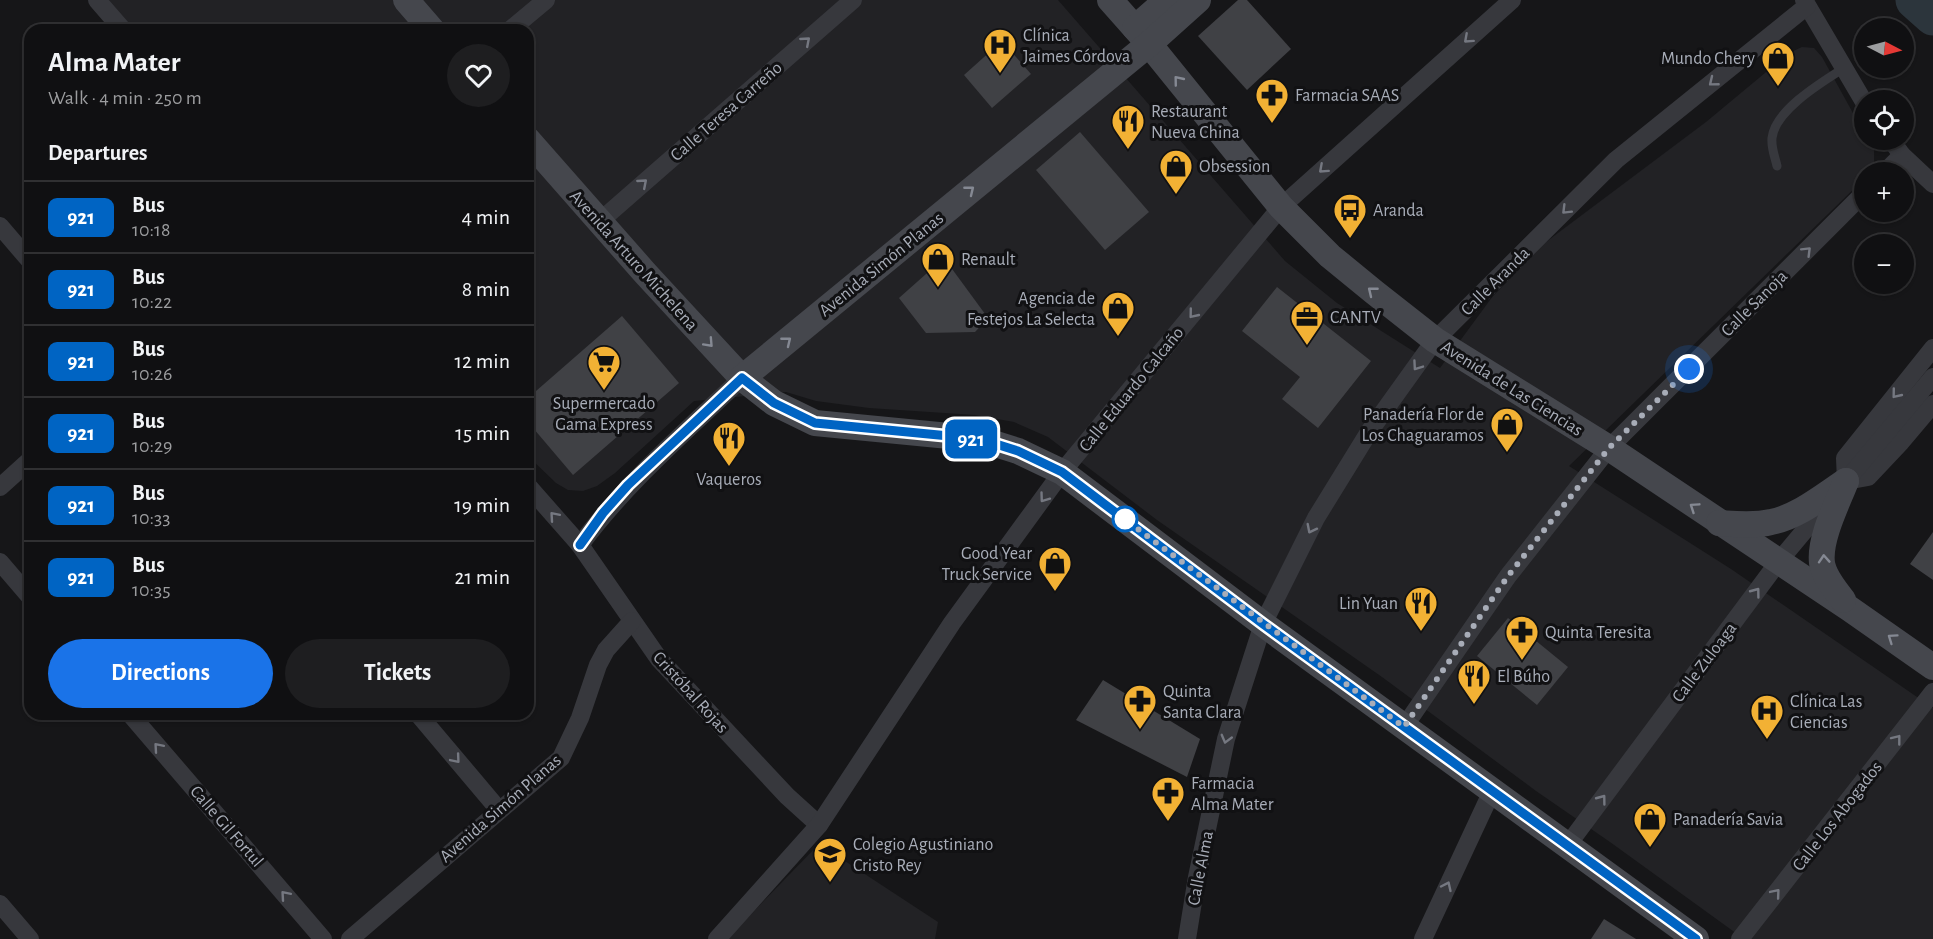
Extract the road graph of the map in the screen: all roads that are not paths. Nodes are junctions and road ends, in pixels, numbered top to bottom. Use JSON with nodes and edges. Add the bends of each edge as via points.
{"nodes":[{"id":1,"x":97,"y":0,"type":"edge"},
{"id":2,"x":406,"y":0,"type":"edge"},
{"id":3,"x":546,"y":0,"type":"edge"},
{"id":4,"x":853,"y":0,"type":"edge"},
{"id":5,"x":1110,"y":0,"type":"edge"},
{"id":6,"x":1167,"y":0,"type":"edge"},
{"id":7,"x":1198,"y":0,"type":"edge"},
{"id":8,"x":1512,"y":0,"type":"edge"},
{"id":9,"x":1805,"y":3,"type":"edge"},
{"id":10,"x":118,"y":24,"type":"edge"},
{"id":11,"x":427,"y":24,"type":"edge"},
{"id":12,"x":517,"y":24,"type":"edge"},
{"id":13,"x":1142,"y":36,"type":"junction"},
{"id":14,"x":1844,"y":68,"type":"junction"},
{"id":15,"x":1857,"y":90,"type":"edge"},
{"id":16,"x":534,"y":147,"type":"edge"},
{"id":17,"x":1898,"y":150,"type":"edge"},
{"id":18,"x":1902,"y":155,"type":"junction"},
{"id":19,"x":1895,"y":162,"type":"edge"},
{"id":20,"x":1777,"y":166,"type":"dead end"},
{"id":21,"x":1933,"y":184,"type":"edge"},
{"id":22,"x":1854,"y":203,"type":"edge"},
{"id":23,"x":1281,"y":207,"type":"junction"},
{"id":24,"x":599,"y":222,"type":"junction"},
{"id":25,"x":0,"y":226,"type":"edge"},
{"id":26,"x":24,"y":254,"type":"edge"},
{"id":27,"x":1435,"y":340,"type":"junction"},
{"id":28,"x":1933,"y":348,"type":"edge"},
{"id":29,"x":1933,"y":377,"type":"edge"},
{"id":30,"x":742,"y":378,"type":"junction"},
{"id":31,"x":1933,"y":404,"type":"edge"},
{"id":32,"x":1609,"y":448,"type":"junction"},
{"id":33,"x":24,"y":465,"type":"edge"},
{"id":34,"x":1062,"y":472,"type":"junction"},
{"id":35,"x":1846,"y":481,"type":"junction"},
{"id":36,"x":0,"y":487,"type":"edge"},
{"id":37,"x":534,"y":493,"type":"edge"},
{"id":38,"x":1719,"y":523,"type":"junction"},
{"id":39,"x":580,"y":545,"type":"junction"},
{"id":40,"x":1779,"y":561,"type":"junction"},
{"id":41,"x":0,"y":562,"type":"edge"},
{"id":42,"x":24,"y":590,"type":"edge"},
{"id":43,"x":1851,"y":609,"type":"junction"},
{"id":44,"x":632,"y":621,"type":"junction"},
{"id":45,"x":1263,"y":624,"type":"junction"},
{"id":46,"x":1933,"y":667,"type":"edge"},
{"id":47,"x":1933,"y":692,"type":"edge"},
{"id":48,"x":135,"y":720,"type":"edge"},
{"id":49,"x":423,"y":720,"type":"edge"},
{"id":50,"x":1404,"y":727,"type":"junction"},
{"id":51,"x":1492,"y":791,"type":"junction"},
{"id":52,"x":500,"y":810,"type":"junction"},
{"id":53,"x":819,"y":825,"type":"junction"},
{"id":54,"x":1568,"y":846,"type":"junction"},
{"id":55,"x":4,"y":917,"type":"edge"},
{"id":56,"x":30,"y":939,"type":"edge"},
{"id":57,"x":323,"y":939,"type":"edge"},
{"id":58,"x":350,"y":939,"type":"edge"},
{"id":59,"x":717,"y":939,"type":"edge"},
{"id":60,"x":1187,"y":939,"type":"edge"},
{"id":61,"x":1423,"y":939,"type":"edge"},
{"id":62,"x":1696,"y":939,"type":"edge"},
{"id":63,"x":1740,"y":939,"type":"edge"}],
"edges":[{"from":1,"to":10,"type":"street"},
{"from":2,"to":11,"type":"street"},
{"from":3,"to":12,"type":"street"},
{"from":24,"to":4,"type":"street","name":"Calle Teresa Carreño","one_way":true},
{"from":5,"to":13,"type":"street","name":"Avenida de Las Ciencias"},
{"from":6,"to":13,"type":"street","name":"Avenida Simón Planas"},
{"from":7,"to":13,"type":"street","name":"Avenida Simón Planas"},
{"from":8,"to":23,"type":"street","name":"Calle Eduardo Calcaño","one_way":true},
{"from":9,"to":14,"type":"street"},
{"from":9,"to":27,"type":"street","name":"Calle Aranda","one_way":true,"via":[[1616,160]]},
{"from":23,"to":13,"type":"street","name":"Avenida de Las Ciencias","one_way":true},
{"from":30,"to":13,"type":"street","name":"Avenida Simón Planas","one_way":true},
{"from":14,"to":15,"type":"street"},
{"from":14,"to":20,"type":"lane","via":[[1814,88],[1779,122],[1771,145]]},
{"from":16,"to":24,"type":"street","name":"Avenida Arturo Michelena"},
{"from":17,"to":18,"type":"street"},
{"from":18,"to":19,"type":"street"},
{"from":18,"to":21,"type":"street"},
{"from":32,"to":22,"type":"street","name":"Calle Sanoja","one_way":true},
{"from":27,"to":23,"type":"street","name":"Avenida de Las Ciencias","one_way":true,"via":[[1330,256]]},
{"from":23,"to":34,"type":"street","name":"Calle Eduardo Calcaño","one_way":true},
{"from":24,"to":30,"type":"street","name":"Avenida Arturo Michelena","one_way":true},
{"from":25,"to":26,"type":"street"},
{"from":27,"to":32,"type":"street","name":"Avenida de Las Ciencias"},
{"from":27,"to":45,"type":"street","name":"Calle Aranda","one_way":true,"via":[[1316,518]]},
{"from":28,"to":35,"type":"street","one_way":true,"via":[[1845,458]]},
{"from":29,"to":35,"type":"street","name":"Calle Zuloaga"},
{"from":30,"to":34,"type":"street","name":"Avenida Arturo Michelena","via":[[774,403],[815,423],[980,439],[1018,451]]},
{"from":30,"to":39,"type":"street","name":"Avenida Simón Planas","via":[[628,485]]},
{"from":31,"to":35,"type":"street","via":[[1868,477]]},
{"from":38,"to":32,"type":"street","name":"Avenida de Las Ciencias","one_way":true},
{"from":32,"to":50,"type":"street","name":"Calle Sanoja","via":[[1508,576]]},
{"from":33,"to":36,"type":"street"},
{"from":34,"to":45,"type":"street","name":"Avenida Arturo Michelena"},
{"from":34,"to":53,"type":"street","name":"Calle Eduardo Calcaño","one_way":true,"via":[[952,623]]},
{"from":35,"to":38,"type":"street","via":[[1773,522]]},
{"from":35,"to":40,"type":"street","name":"Calle Zuloaga"},
{"from":43,"to":35,"type":"street","one_way":true,"via":[[1830,582],[1822,563],[1823,542]]},
{"from":39,"to":37,"type":"street","name":"Cristóbal Rojas","one_way":true},
{"from":38,"to":40,"type":"street","name":"Avenida de Las Ciencias"},
{"from":39,"to":44,"type":"street","name":"Cristóbal Rojas"},
{"from":40,"to":43,"type":"street","name":"Avenida de Las Ciencias"},
{"from":54,"to":40,"type":"street","name":"Calle Zuloaga","one_way":true},
{"from":41,"to":42,"type":"street"},
{"from":46,"to":43,"type":"street","name":"Avenida de Las Ciencias","one_way":true},
{"from":44,"to":52,"type":"street","name":"Avenida Simón Planas","via":[[602,657],[561,758]]},
{"from":44,"to":53,"type":"street","name":"Cristóbal Rojas","via":[[659,659]]},
{"from":45,"to":50,"type":"street","name":"Avenida Arturo Michelena"},
{"from":45,"to":60,"type":"street","name":"Calle Alma","one_way":true,"via":[[1226,739]]},
{"from":63,"to":47,"type":"street","name":"Calle Los Abogados","one_way":true},
{"from":57,"to":48,"type":"street","name":"Calle Gil Fortul","one_way":true},
{"from":49,"to":52,"type":"street","one_way":true},
{"from":50,"to":51,"type":"street","name":"Avenida Arturo Michelena"},
{"from":51,"to":54,"type":"street","name":"Avenida Arturo Michelena"},
{"from":61,"to":51,"type":"street","one_way":true},
{"from":52,"to":58,"type":"street","name":"Avenida Simón Planas"},
{"from":53,"to":59,"type":"street","name":"Calle Eduardo Calcaño"},
{"from":54,"to":62,"type":"street","name":"Avenida Arturo Michelena"},
{"from":55,"to":56,"type":"street"}]}
